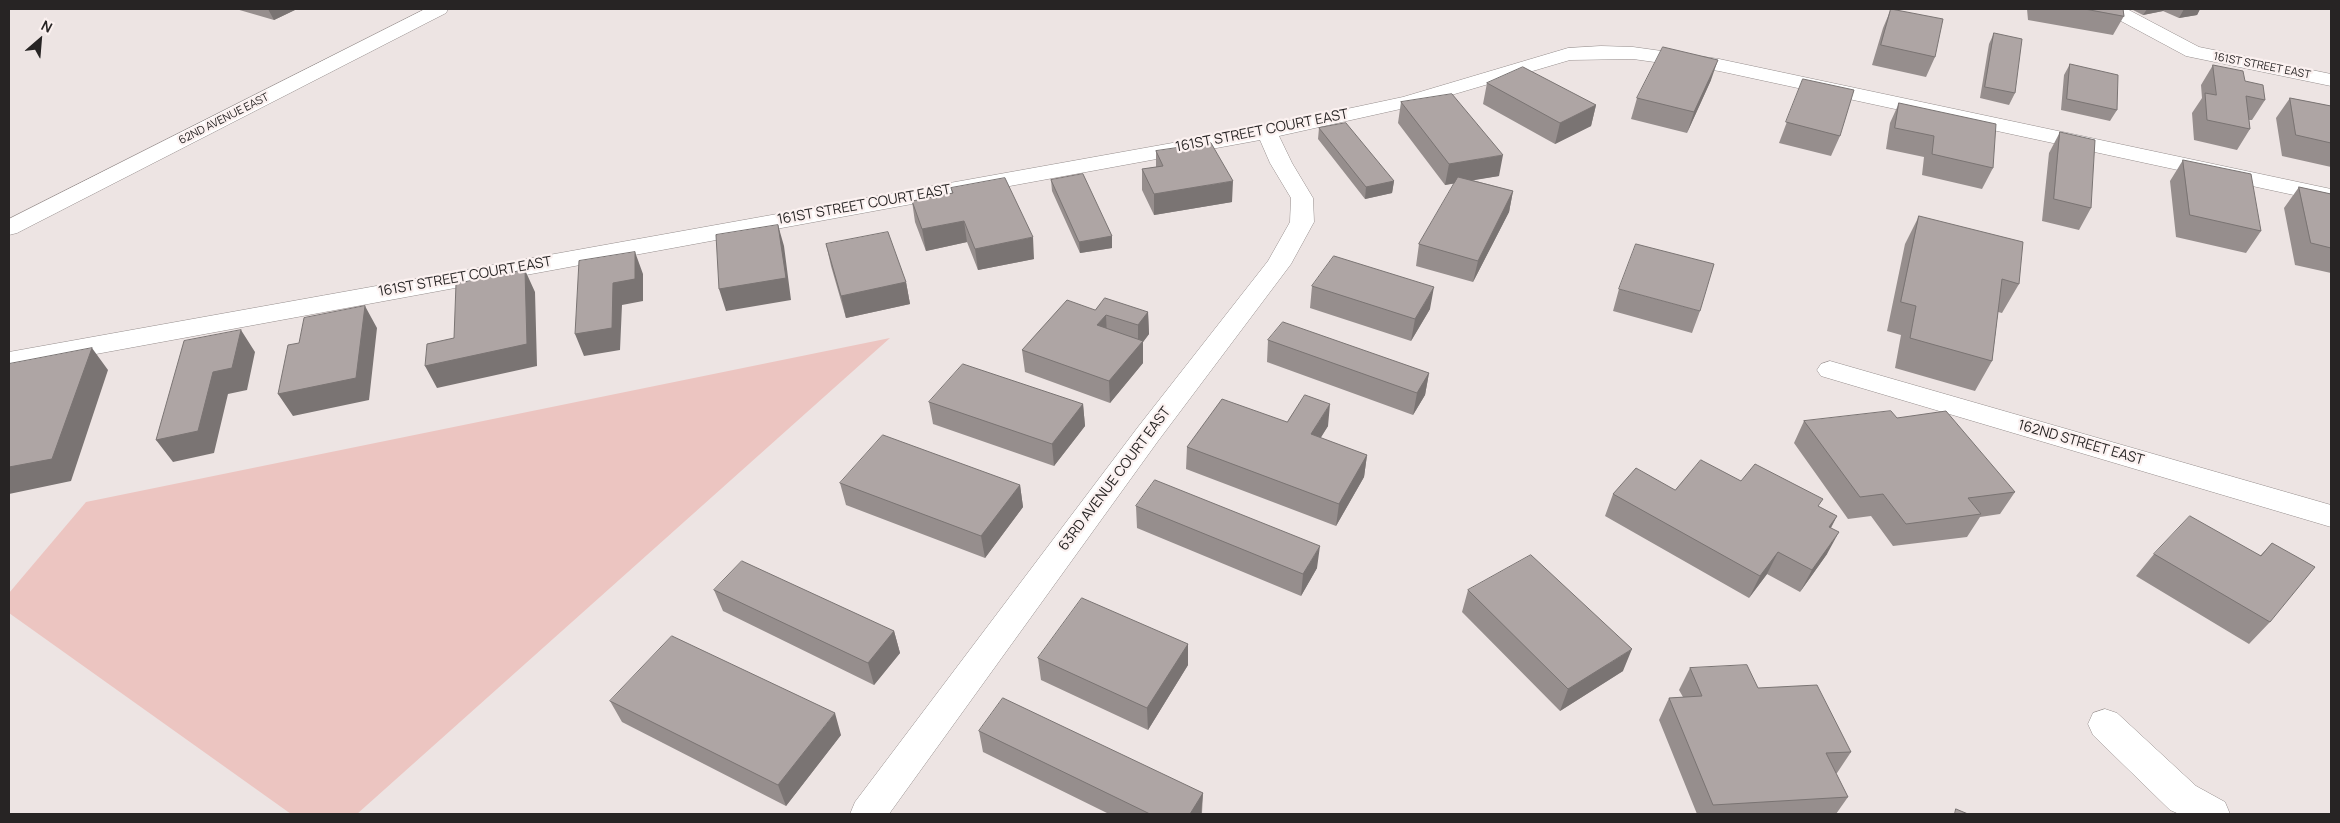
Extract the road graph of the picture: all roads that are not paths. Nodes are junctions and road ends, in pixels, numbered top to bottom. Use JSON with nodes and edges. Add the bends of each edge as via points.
{"nodes":[{"id":1,"x":439,"y":9,"type":"edge"},
{"id":2,"x":2113,"y":9,"type":"edge"},
{"id":3,"x":2331,"y":80,"type":"edge"},
{"id":4,"x":1267,"y":132,"type":"junction"},
{"id":5,"x":2331,"y":196,"type":"edge"},
{"id":6,"x":9,"y":228,"type":"edge"},
{"id":7,"x":9,"y":361,"type":"edge"},
{"id":8,"x":1830,"y":370,"type":"dead end"},
{"id":9,"x":2331,"y":516,"type":"edge"},
{"id":10,"x":2105,"y":724,"type":"dead end"},
{"id":11,"x":868,"y":814,"type":"edge"},
{"id":12,"x":2212,"y":814,"type":"edge"}],
"edges":[{"from":1,"to":6,"type":"street","name":"62ND AVENUE EAST"},
{"from":2,"to":3,"type":"street","name":"161ST STREET EAST","via":[[2193,52]]},
{"from":4,"to":5,"type":"street","name":"161ST STREET COURT EAST","via":[[1406,102],[1568,54],[1633,53],[1719,65]]},
{"from":4,"to":7,"type":"street","name":"161ST STREET COURT EAST"},
{"from":4,"to":11,"type":"street","name":"63RD AVENUE COURT EAST","via":[[1302,198],[1302,222],[1279,264],[1148,434]]},
{"from":8,"to":9,"type":"street","name":"162ND STREET EAST"},
{"from":10,"to":12,"type":"street","via":[[2183,798]]}]}
